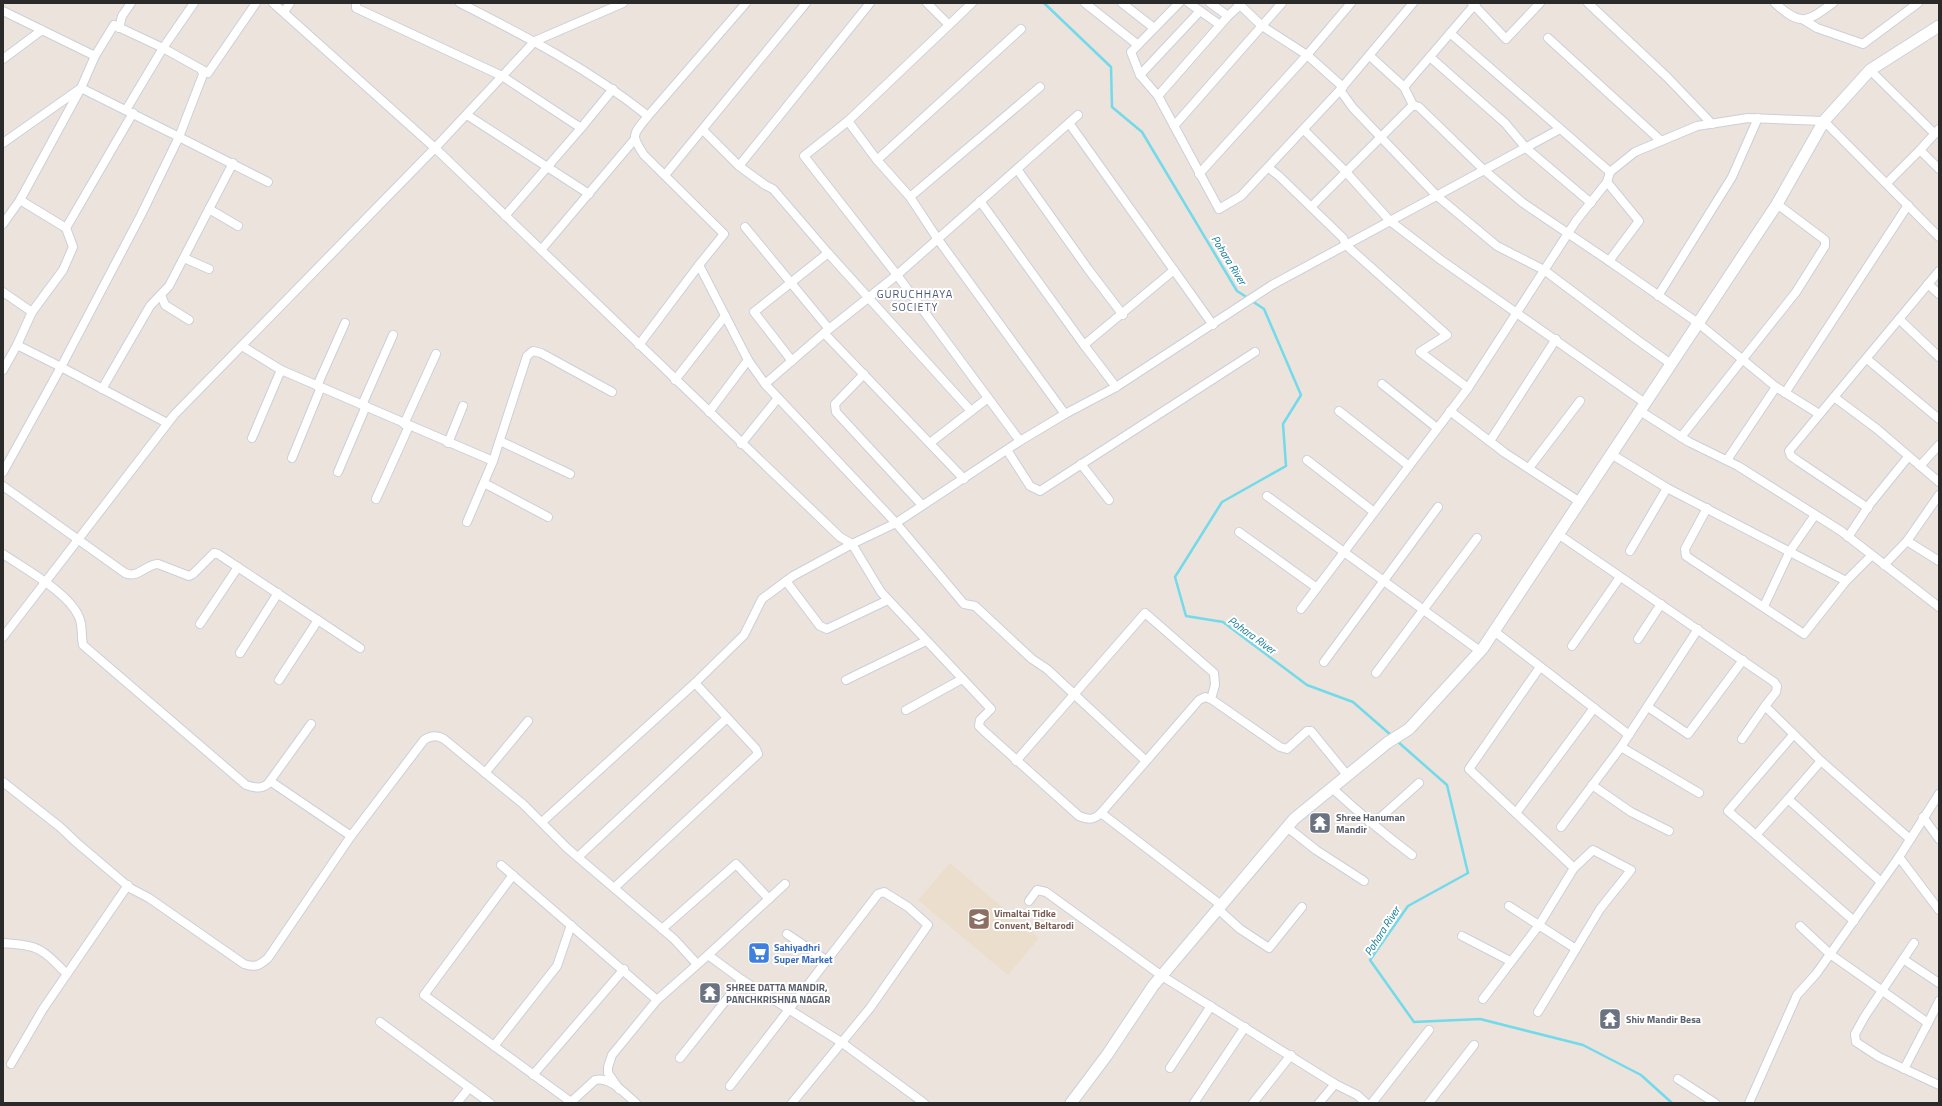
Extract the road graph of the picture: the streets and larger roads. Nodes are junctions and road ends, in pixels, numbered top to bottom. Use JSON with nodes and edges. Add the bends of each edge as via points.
{"nodes":[{"id":1,"x":131,"y":3,"type":"edge"},
{"id":2,"x":194,"y":3,"type":"edge"},
{"id":3,"x":256,"y":3,"type":"edge"},
{"id":4,"x":273,"y":3,"type":"edge"},
{"id":5,"x":290,"y":3,"type":"edge"},
{"id":6,"x":356,"y":3,"type":"edge"},
{"id":7,"x":460,"y":3,"type":"edge"},
{"id":8,"x":623,"y":3,"type":"edge"},
{"id":9,"x":746,"y":3,"type":"edge"},
{"id":10,"x":806,"y":3,"type":"edge"},
{"id":11,"x":870,"y":3,"type":"edge"},
{"id":12,"x":972,"y":3,"type":"edge"},
{"id":13,"x":1085,"y":3,"type":"edge"},
{"id":14,"x":1122,"y":3,"type":"edge"},
{"id":15,"x":1179,"y":3,"type":"edge"},
{"id":16,"x":1189,"y":3,"type":"edge"},
{"id":17,"x":1210,"y":3,"type":"edge"},
{"id":18,"x":1282,"y":3,"type":"edge"},
{"id":19,"x":1351,"y":3,"type":"edge"},
{"id":20,"x":1413,"y":3,"type":"edge"},
{"id":21,"x":1540,"y":3,"type":"edge"},
{"id":22,"x":1588,"y":3,"type":"edge"},
{"id":23,"x":1775,"y":3,"type":"edge"},
{"id":24,"x":1833,"y":3,"type":"edge"},
{"id":25,"x":1918,"y":3,"type":"edge"},
{"id":26,"x":930,"y":4,"type":"edge"},
{"id":27,"x":1239,"y":4,"type":"edge"},
{"id":28,"x":1474,"y":4,"type":"edge"},
{"id":29,"x":3,"y":11,"type":"edge"},
{"id":30,"x":1200,"y":11,"type":"junction"},
{"id":31,"x":284,"y":12,"type":"junction"},
{"id":32,"x":1228,"y":16,"type":"junction"},
{"id":33,"x":1804,"y":20,"type":"junction"},
{"id":34,"x":949,"y":25,"type":"junction"},
{"id":35,"x":1220,"y":26,"type":"junction"},
{"id":36,"x":1262,"y":26,"type":"junction"},
{"id":37,"x":1939,"y":26,"type":"edge"},
{"id":38,"x":119,"y":28,"type":"junction"},
{"id":39,"x":1154,"y":28,"type":"junction"},
{"id":40,"x":1021,"y":29,"type":"dead end"},
{"id":41,"x":42,"y":30,"type":"junction"},
{"id":42,"x":1450,"y":33,"type":"junction"},
{"id":43,"x":1548,"y":38,"type":"dead end"},
{"id":44,"x":535,"y":41,"type":"junction"},
{"id":45,"x":1138,"y":45,"type":"junction"},
{"id":46,"x":163,"y":48,"type":"junction"},
{"id":47,"x":1307,"y":55,"type":"junction"},
{"id":48,"x":95,"y":56,"type":"junction"},
{"id":49,"x":1370,"y":56,"type":"junction"},
{"id":50,"x":1430,"y":56,"type":"junction"},
{"id":51,"x":3,"y":59,"type":"edge"},
{"id":52,"x":1870,"y":70,"type":"junction"},
{"id":53,"x":202,"y":71,"type":"junction"},
{"id":54,"x":1140,"y":75,"type":"junction"},
{"id":55,"x":502,"y":76,"type":"junction"},
{"id":56,"x":1040,"y":87,"type":"dead end"},
{"id":57,"x":1404,"y":87,"type":"junction"},
{"id":58,"x":81,"y":88,"type":"junction"},
{"id":59,"x":613,"y":89,"type":"junction"},
{"id":60,"x":1342,"y":89,"type":"junction"},
{"id":61,"x":1158,"y":96,"type":"junction"},
{"id":62,"x":1413,"y":105,"type":"junction"},
{"id":63,"x":130,"y":111,"type":"junction"},
{"id":64,"x":467,"y":115,"type":"junction"},
{"id":65,"x":1078,"y":115,"type":"dead end"},
{"id":66,"x":648,"y":116,"type":"junction"},
{"id":67,"x":1758,"y":118,"type":"junction"},
{"id":68,"x":1824,"y":120,"type":"junction"},
{"id":69,"x":848,"y":122,"type":"junction"},
{"id":70,"x":1069,"y":123,"type":"junction"},
{"id":71,"x":1712,"y":124,"type":"junction"},
{"id":72,"x":1174,"y":126,"type":"junction"},
{"id":73,"x":581,"y":128,"type":"junction"},
{"id":74,"x":1560,"y":129,"type":"junction"},
{"id":75,"x":703,"y":130,"type":"junction"},
{"id":76,"x":1304,"y":130,"type":"junction"},
{"id":77,"x":1937,"y":131,"type":"edge"},
{"id":78,"x":179,"y":137,"type":"junction"},
{"id":79,"x":1380,"y":137,"type":"junction"},
{"id":80,"x":634,"y":140,"type":"junction"},
{"id":81,"x":1660,"y":140,"type":"junction"},
{"id":82,"x":3,"y":143,"type":"edge"},
{"id":83,"x":435,"y":148,"type":"junction"},
{"id":84,"x":1526,"y":148,"type":"junction"},
{"id":85,"x":1920,"y":150,"type":"junction"},
{"id":86,"x":877,"y":160,"type":"junction"},
{"id":87,"x":232,"y":163,"type":"junction"},
{"id":88,"x":739,"y":166,"type":"junction"},
{"id":89,"x":548,"y":168,"type":"junction"},
{"id":90,"x":1269,"y":168,"type":"junction"},
{"id":91,"x":1017,"y":169,"type":"junction"},
{"id":92,"x":1939,"y":169,"type":"edge"},
{"id":93,"x":1484,"y":170,"type":"junction"},
{"id":94,"x":1346,"y":172,"type":"junction"},
{"id":95,"x":1610,"y":172,"type":"junction"},
{"id":96,"x":1199,"y":174,"type":"junction"},
{"id":97,"x":665,"y":175,"type":"junction"},
{"id":98,"x":268,"y":182,"type":"dead end"},
{"id":99,"x":1607,"y":182,"type":"junction"},
{"id":100,"x":1887,"y":183,"type":"junction"},
{"id":101,"x":589,"y":194,"type":"junction"},
{"id":102,"x":1437,"y":196,"type":"junction"},
{"id":103,"x":910,"y":198,"type":"junction"},
{"id":104,"x":20,"y":200,"type":"junction"},
{"id":105,"x":980,"y":201,"type":"junction"},
{"id":106,"x":1591,"y":203,"type":"junction"},
{"id":107,"x":1777,"y":204,"type":"junction"},
{"id":108,"x":1908,"y":205,"type":"junction"},
{"id":109,"x":1311,"y":207,"type":"junction"},
{"id":110,"x":209,"y":210,"type":"junction"},
{"id":111,"x":505,"y":216,"type":"junction"},
{"id":112,"x":1390,"y":221,"type":"junction"},
{"id":113,"x":3,"y":224,"type":"edge"},
{"id":114,"x":238,"y":226,"type":"dead end"},
{"id":115,"x":745,"y":227,"type":"dead end"},
{"id":116,"x":66,"y":228,"type":"junction"},
{"id":117,"x":1570,"y":233,"type":"junction"},
{"id":118,"x":1939,"y":237,"type":"edge"},
{"id":119,"x":937,"y":238,"type":"junction"},
{"id":120,"x":1346,"y":245,"type":"junction"},
{"id":121,"x":541,"y":250,"type":"junction"},
{"id":122,"x":828,"y":253,"type":"junction"},
{"id":123,"x":184,"y":258,"type":"junction"},
{"id":124,"x":1609,"y":262,"type":"junction"},
{"id":125,"x":699,"y":265,"type":"junction"},
{"id":126,"x":209,"y":269,"type":"dead end"},
{"id":127,"x":1174,"y":270,"type":"junction"},
{"id":128,"x":1544,"y":270,"type":"junction"},
{"id":129,"x":1939,"y":271,"type":"edge"},
{"id":130,"x":896,"y":275,"type":"junction"},
{"id":131,"x":790,"y":283,"type":"junction"},
{"id":132,"x":1928,"y":284,"type":"junction"},
{"id":133,"x":3,"y":292,"type":"edge"},
{"id":134,"x":1939,"y":294,"type":"edge"},
{"id":135,"x":161,"y":295,"type":"junction"},
{"id":136,"x":1658,"y":296,"type":"junction"},
{"id":137,"x":868,"y":298,"type":"junction"},
{"id":138,"x":1517,"y":311,"type":"junction"},
{"id":139,"x":32,"y":312,"type":"junction"},
{"id":140,"x":1123,"y":315,"type":"junction"},
{"id":141,"x":726,"y":316,"type":"junction"},
{"id":142,"x":1899,"y":319,"type":"junction"},
{"id":143,"x":189,"y":320,"type":"dead end"},
{"id":144,"x":345,"y":323,"type":"dead end"},
{"id":145,"x":1698,"y":323,"type":"junction"},
{"id":146,"x":1213,"y":324,"type":"junction"},
{"id":147,"x":827,"y":331,"type":"junction"},
{"id":148,"x":393,"y":334,"type":"dead end"},
{"id":149,"x":1556,"y":339,"type":"junction"},
{"id":150,"x":16,"y":345,"type":"junction"},
{"id":151,"x":639,"y":345,"type":"junction"},
{"id":152,"x":242,"y":346,"type":"junction"},
{"id":153,"x":1084,"y":346,"type":"junction"},
{"id":154,"x":1254,"y":352,"type":"dead end"},
{"id":155,"x":436,"y":354,"type":"dead end"},
{"id":156,"x":1939,"y":356,"type":"edge"},
{"id":157,"x":1867,"y":359,"type":"junction"},
{"id":158,"x":748,"y":360,"type":"junction"},
{"id":159,"x":1742,"y":360,"type":"junction"},
{"id":160,"x":792,"y":361,"type":"junction"},
{"id":161,"x":1671,"y":364,"type":"junction"},
{"id":162,"x":61,"y":367,"type":"junction"},
{"id":163,"x":3,"y":370,"type":"edge"},
{"id":164,"x":281,"y":370,"type":"junction"},
{"id":165,"x":864,"y":374,"type":"junction"},
{"id":166,"x":675,"y":380,"type":"junction"},
{"id":167,"x":765,"y":384,"type":"junction"},
{"id":168,"x":1382,"y":384,"type":"dead end"},
{"id":169,"x":319,"y":386,"type":"junction"},
{"id":170,"x":1116,"y":387,"type":"junction"},
{"id":171,"x":1776,"y":387,"type":"junction"},
{"id":172,"x":1468,"y":388,"type":"junction"},
{"id":173,"x":102,"y":389,"type":"junction"},
{"id":174,"x":612,"y":392,"type":"dead end"},
{"id":175,"x":1785,"y":393,"type":"junction"},
{"id":176,"x":1834,"y":397,"type":"junction"},
{"id":177,"x":778,"y":398,"type":"junction"},
{"id":178,"x":988,"y":398,"type":"junction"},
{"id":179,"x":1580,"y":401,"type":"dead end"},
{"id":180,"x":364,"y":406,"type":"junction"},
{"id":181,"x":463,"y":406,"type":"dead end"},
{"id":182,"x":1642,"y":407,"type":"junction"},
{"id":183,"x":971,"y":411,"type":"junction"},
{"id":184,"x":1339,"y":411,"type":"dead end"},
{"id":185,"x":1450,"y":411,"type":"junction"},
{"id":186,"x":709,"y":412,"type":"junction"},
{"id":187,"x":1065,"y":414,"type":"junction"},
{"id":188,"x":1819,"y":414,"type":"junction"},
{"id":189,"x":1939,"y":419,"type":"edge"},
{"id":190,"x":167,"y":423,"type":"junction"},
{"id":191,"x":406,"y":425,"type":"junction"},
{"id":192,"x":1437,"y":428,"type":"junction"},
{"id":193,"x":1681,"y":437,"type":"junction"},
{"id":194,"x":252,"y":438,"type":"dead end"},
{"id":195,"x":500,"y":440,"type":"junction"},
{"id":196,"x":1020,"y":441,"type":"junction"},
{"id":197,"x":1490,"y":441,"type":"junction"},
{"id":198,"x":448,"y":443,"type":"junction"},
{"id":199,"x":930,"y":443,"type":"junction"},
{"id":200,"x":741,"y":444,"type":"junction"},
{"id":201,"x":1939,"y":445,"type":"edge"},
{"id":202,"x":1007,"y":450,"type":"junction"},
{"id":203,"x":1611,"y":454,"type":"junction"},
{"id":204,"x":1908,"y":457,"type":"junction"},
{"id":205,"x":292,"y":458,"type":"dead end"},
{"id":206,"x":1307,"y":460,"type":"dead end"},
{"id":207,"x":1727,"y":460,"type":"junction"},
{"id":208,"x":493,"y":462,"type":"junction"},
{"id":209,"x":1081,"y":464,"type":"junction"},
{"id":210,"x":1409,"y":466,"type":"junction"},
{"id":211,"x":1920,"y":466,"type":"junction"},
{"id":212,"x":1529,"y":468,"type":"junction"},
{"id":213,"x":3,"y":472,"type":"edge"},
{"id":214,"x":338,"y":472,"type":"dead end"},
{"id":215,"x":570,"y":474,"type":"dead end"},
{"id":216,"x":964,"y":479,"type":"junction"},
{"id":217,"x":1939,"y":482,"type":"edge"},
{"id":218,"x":484,"y":483,"type":"junction"},
{"id":219,"x":3,"y":486,"type":"edge"},
{"id":220,"x":1667,"y":488,"type":"junction"},
{"id":221,"x":1939,"y":495,"type":"edge"},
{"id":222,"x":1267,"y":496,"type":"dead end"},
{"id":223,"x":376,"y":499,"type":"dead end"},
{"id":224,"x":1109,"y":500,"type":"dead end"},
{"id":225,"x":1580,"y":502,"type":"junction"},
{"id":226,"x":922,"y":505,"type":"junction"},
{"id":227,"x":1438,"y":507,"type":"dead end"},
{"id":228,"x":1707,"y":508,"type":"junction"},
{"id":229,"x":1868,"y":508,"type":"junction"},
{"id":230,"x":1374,"y":512,"type":"junction"},
{"id":231,"x":1815,"y":515,"type":"junction"},
{"id":232,"x":548,"y":517,"type":"dead end"},
{"id":233,"x":467,"y":522,"type":"dead end"},
{"id":234,"x":896,"y":523,"type":"junction"},
{"id":235,"x":1238,"y":532,"type":"dead end"},
{"id":236,"x":1558,"y":534,"type":"junction"},
{"id":237,"x":1848,"y":537,"type":"junction"},
{"id":238,"x":1477,"y":538,"type":"dead end"},
{"id":239,"x":78,"y":540,"type":"junction"},
{"id":240,"x":1907,"y":541,"type":"junction"},
{"id":241,"x":852,"y":544,"type":"junction"},
{"id":242,"x":1630,"y":551,"type":"dead end"},
{"id":243,"x":1790,"y":551,"type":"junction"},
{"id":244,"x":1344,"y":552,"type":"junction"},
{"id":245,"x":3,"y":554,"type":"edge"},
{"id":246,"x":1871,"y":556,"type":"junction"},
{"id":247,"x":1939,"y":560,"type":"edge"},
{"id":248,"x":1884,"y":565,"type":"junction"},
{"id":249,"x":238,"y":567,"type":"junction"},
{"id":250,"x":1620,"y":576,"type":"junction"},
{"id":251,"x":786,"y":581,"type":"junction"},
{"id":252,"x":1384,"y":581,"type":"junction"},
{"id":253,"x":1846,"y":581,"type":"junction"},
{"id":254,"x":45,"y":582,"type":"junction"},
{"id":255,"x":1317,"y":588,"type":"junction"},
{"id":256,"x":278,"y":593,"type":"junction"},
{"id":257,"x":888,"y":600,"type":"junction"},
{"id":258,"x":1661,"y":604,"type":"junction"},
{"id":259,"x":1764,"y":606,"type":"junction"},
{"id":260,"x":1939,"y":606,"type":"edge"},
{"id":261,"x":1301,"y":609,"type":"dead end"},
{"id":262,"x":1424,"y":610,"type":"junction"},
{"id":263,"x":318,"y":620,"type":"junction"},
{"id":264,"x":200,"y":624,"type":"dead end"},
{"id":265,"x":1698,"y":629,"type":"junction"},
{"id":266,"x":1494,"y":631,"type":"junction"},
{"id":267,"x":3,"y":637,"type":"edge"},
{"id":268,"x":1638,"y":639,"type":"dead end"},
{"id":269,"x":926,"y":641,"type":"junction"},
{"id":270,"x":1572,"y":646,"type":"dead end"},
{"id":271,"x":360,"y":648,"type":"dead end"},
{"id":272,"x":1480,"y":651,"type":"junction"},
{"id":273,"x":240,"y":653,"type":"dead end"},
{"id":274,"x":1743,"y":660,"type":"junction"},
{"id":275,"x":1324,"y":662,"type":"dead end"},
{"id":276,"x":1540,"y":667,"type":"junction"},
{"id":277,"x":1376,"y":673,"type":"dead end"},
{"id":278,"x":962,"y":679,"type":"junction"},
{"id":279,"x":279,"y":680,"type":"dead end"},
{"id":280,"x":846,"y":680,"type":"dead end"},
{"id":281,"x":695,"y":683,"type":"junction"},
{"id":282,"x":1074,"y":695,"type":"junction"},
{"id":283,"x":1211,"y":699,"type":"junction"},
{"id":284,"x":1765,"y":706,"type":"junction"},
{"id":285,"x":1648,"y":707,"type":"junction"},
{"id":286,"x":1594,"y":708,"type":"junction"},
{"id":287,"x":906,"y":710,"type":"dead end"},
{"id":288,"x":728,"y":718,"type":"junction"},
{"id":289,"x":528,"y":721,"type":"dead end"},
{"id":290,"x":311,"y":724,"type":"dead end"},
{"id":291,"x":1629,"y":734,"type":"junction"},
{"id":292,"x":1793,"y":735,"type":"junction"},
{"id":293,"x":1742,"y":739,"type":"dead end"},
{"id":294,"x":1621,"y":747,"type":"junction"},
{"id":295,"x":1016,"y":760,"type":"junction"},
{"id":296,"x":1146,"y":761,"type":"junction"},
{"id":297,"x":1821,"y":761,"type":"junction"},
{"id":298,"x":485,"y":773,"type":"junction"},
{"id":299,"x":1347,"y":775,"type":"junction"},
{"id":300,"x":3,"y":782,"type":"edge"},
{"id":301,"x":270,"y":782,"type":"junction"},
{"id":302,"x":1419,"y":783,"type":"dead end"},
{"id":303,"x":1592,"y":785,"type":"junction"},
{"id":304,"x":1332,"y":788,"type":"junction"},
{"id":305,"x":1699,"y":793,"type":"dead end"},
{"id":306,"x":1939,"y":794,"type":"edge"},
{"id":307,"x":1788,"y":799,"type":"junction"},
{"id":308,"x":1101,"y":813,"type":"junction"},
{"id":309,"x":1516,"y":814,"type":"junction"},
{"id":310,"x":1923,"y":818,"type":"junction"},
{"id":311,"x":542,"y":822,"type":"junction"},
{"id":312,"x":1369,"y":822,"type":"junction"},
{"id":313,"x":1287,"y":826,"type":"junction"},
{"id":314,"x":1561,"y":827,"type":"dead end"},
{"id":315,"x":1669,"y":831,"type":"dead end"},
{"id":316,"x":1756,"y":835,"type":"junction"},
{"id":317,"x":351,"y":836,"type":"junction"},
{"id":318,"x":1910,"y":839,"type":"junction"},
{"id":319,"x":1939,"y":839,"type":"edge"},
{"id":320,"x":1412,"y":855,"type":"dead end"},
{"id":321,"x":578,"y":857,"type":"junction"},
{"id":322,"x":1899,"y":857,"type":"junction"},
{"id":323,"x":501,"y":865,"type":"dead end"},
{"id":324,"x":1574,"y":868,"type":"junction"},
{"id":325,"x":513,"y":875,"type":"junction"},
{"id":326,"x":1364,"y":881,"type":"dead end"},
{"id":327,"x":1881,"y":882,"type":"junction"},
{"id":328,"x":785,"y":884,"type":"dead end"},
{"id":329,"x":128,"y":885,"type":"junction"},
{"id":330,"x":614,"y":888,"type":"junction"},
{"id":331,"x":769,"y":898,"type":"junction"},
{"id":332,"x":1029,"y":901,"type":"dead end"},
{"id":333,"x":1509,"y":906,"type":"dead end"},
{"id":334,"x":1220,"y":907,"type":"junction"},
{"id":335,"x":1302,"y":907,"type":"dead end"},
{"id":336,"x":1939,"y":910,"type":"edge"},
{"id":337,"x":1854,"y":921,"type":"junction"},
{"id":338,"x":571,"y":925,"type":"junction"},
{"id":339,"x":1538,"y":925,"type":"junction"},
{"id":340,"x":1800,"y":926,"type":"dead end"},
{"id":341,"x":662,"y":929,"type":"junction"},
{"id":342,"x":787,"y":934,"type":"dead end"},
{"id":343,"x":1462,"y":936,"type":"dead end"},
{"id":344,"x":3,"y":943,"type":"edge"},
{"id":345,"x":1914,"y":943,"type":"dead end"},
{"id":346,"x":1576,"y":949,"type":"junction"},
{"id":347,"x":1830,"y":954,"type":"junction"},
{"id":348,"x":708,"y":955,"type":"junction"},
{"id":349,"x":1903,"y":959,"type":"junction"},
{"id":350,"x":826,"y":960,"type":"junction"},
{"id":351,"x":1510,"y":961,"type":"junction"},
{"id":352,"x":697,"y":964,"type":"junction"},
{"id":353,"x":624,"y":970,"type":"junction"},
{"id":354,"x":67,"y":974,"type":"junction"},
{"id":355,"x":1162,"y":976,"type":"junction"},
{"id":356,"x":742,"y":980,"type":"junction"},
{"id":357,"x":1939,"y":983,"type":"edge"},
{"id":358,"x":1882,"y":990,"type":"junction"},
{"id":359,"x":1483,"y":999,"type":"dead end"},
{"id":360,"x":657,"y":1000,"type":"junction"},
{"id":361,"x":1939,"y":1001,"type":"edge"},
{"id":362,"x":1211,"y":1006,"type":"junction"},
{"id":363,"x":790,"y":1010,"type":"junction"},
{"id":364,"x":1538,"y":1012,"type":"dead end"},
{"id":365,"x":380,"y":1022,"type":"dead end"},
{"id":366,"x":1928,"y":1023,"type":"junction"},
{"id":367,"x":1245,"y":1027,"type":"junction"},
{"id":368,"x":1429,"y":1030,"type":"dead end"},
{"id":369,"x":841,"y":1042,"type":"junction"},
{"id":370,"x":1474,"y":1045,"type":"dead end"},
{"id":371,"x":494,"y":1046,"type":"junction"},
{"id":372,"x":1291,"y":1055,"type":"junction"},
{"id":373,"x":680,"y":1058,"type":"dead end"},
{"id":374,"x":11,"y":1064,"type":"dead end"},
{"id":375,"x":1170,"y":1068,"type":"dead end"},
{"id":376,"x":1904,"y":1069,"type":"junction"},
{"id":377,"x":533,"y":1075,"type":"junction"},
{"id":378,"x":1678,"y":1079,"type":"dead end"},
{"id":379,"x":1335,"y":1084,"type":"junction"},
{"id":380,"x":1939,"y":1085,"type":"edge"},
{"id":381,"x":730,"y":1086,"type":"dead end"},
{"id":382,"x":469,"y":1088,"type":"junction"},
{"id":383,"x":619,"y":1089,"type":"junction"},
{"id":384,"x":796,"y":1102,"type":"edge"},
{"id":385,"x":457,"y":1103,"type":"edge"},
{"id":386,"x":490,"y":1103,"type":"edge"},
{"id":387,"x":570,"y":1103,"type":"edge"},
{"id":388,"x":636,"y":1103,"type":"edge"},
{"id":389,"x":924,"y":1103,"type":"edge"},
{"id":390,"x":1071,"y":1103,"type":"edge"},
{"id":391,"x":1194,"y":1103,"type":"edge"},
{"id":392,"x":1253,"y":1103,"type":"edge"},
{"id":393,"x":1319,"y":1103,"type":"edge"},
{"id":394,"x":1366,"y":1103,"type":"edge"},
{"id":395,"x":1372,"y":1103,"type":"edge"},
{"id":396,"x":1429,"y":1103,"type":"edge"},
{"id":397,"x":1715,"y":1103,"type":"edge"},
{"id":398,"x":1749,"y":1103,"type":"edge"}],
"edges":[{"from":1,"to":38,"type":"street","via":[[122,16]]},
{"from":2,"to":46,"type":"street"},
{"from":3,"to":53,"type":"street","via":[[208,73]]},
{"from":4,"to":31,"type":"street"},
{"from":5,"to":31,"type":"street"},
{"from":6,"to":55,"type":"street","via":[[356,8]]},
{"from":7,"to":44,"type":"street"},
{"from":8,"to":44,"type":"street"},
{"from":9,"to":66,"type":"street"},
{"from":10,"to":75,"type":"street"},
{"from":11,"to":88,"type":"street"},
{"from":12,"to":34,"type":"street"},
{"from":13,"to":45,"type":"street"},
{"from":14,"to":39,"type":"street"},
{"from":15,"to":39,"type":"street"},
{"from":16,"to":30,"type":"street"},
{"from":17,"to":32,"type":"street"},
{"from":18,"to":36,"type":"street"},
{"from":19,"to":47,"type":"street"},
{"from":20,"to":49,"type":"street"},
{"from":21,"to":28,"type":"street","via":[[1506,39]]},
{"from":22,"to":71,"type":"street","via":[[1667,77]]},
{"from":23,"to":33,"type":"street","via":[[1794,18]]},
{"from":24,"to":33,"type":"street","via":[[1815,16]]},
{"from":25,"to":33,"type":"street","via":[[1863,44],[1817,28]]},
{"from":26,"to":34,"type":"street"},
{"from":27,"to":32,"type":"street"},
{"from":27,"to":36,"type":"street"},
{"from":28,"to":42,"type":"street"},
{"from":29,"to":41,"type":"street"},
{"from":30,"to":35,"type":"street"},
{"from":30,"to":54,"type":"street"},
{"from":31,"to":83,"type":"street"},
{"from":32,"to":35,"type":"street"},
{"from":34,"to":69,"type":"street"},
{"from":35,"to":61,"type":"street"},
{"from":36,"to":47,"type":"street"},
{"from":36,"to":72,"type":"street"},
{"from":37,"to":52,"type":"street"},
{"from":38,"to":46,"type":"street"},
{"from":38,"to":48,"type":"street","via":[[114,26]]},
{"from":39,"to":45,"type":"street"},
{"from":40,"to":86,"type":"street"},
{"from":41,"to":48,"type":"street"},
{"from":41,"to":51,"type":"street"},
{"from":42,"to":50,"type":"street"},
{"from":42,"to":74,"type":"street"},
{"from":43,"to":81,"type":"street"},
{"from":44,"to":55,"type":"street"},
{"from":44,"to":59,"type":"street"},
{"from":45,"to":54,"type":"street","via":[[1130,52]]},
{"from":46,"to":53,"type":"street"},
{"from":46,"to":63,"type":"street"},
{"from":47,"to":60,"type":"street"},
{"from":47,"to":96,"type":"street"},
{"from":48,"to":58,"type":"street"},
{"from":49,"to":57,"type":"street"},
{"from":49,"to":60,"type":"street"},
{"from":50,"to":57,"type":"street"},
{"from":50,"to":84,"type":"street","via":[[1505,123]]},
{"from":52,"to":68,"type":"street"},
{"from":52,"to":77,"type":"street"},
{"from":53,"to":78,"type":"street","via":[[204,72]]},
{"from":54,"to":61,"type":"street"},
{"from":55,"to":64,"type":"street"},
{"from":55,"to":73,"type":"street"},
{"from":56,"to":103,"type":"street"},
{"from":57,"to":62,"type":"street"},
{"from":58,"to":63,"type":"street"},
{"from":58,"to":82,"type":"street"},
{"from":58,"to":104,"type":"street"},
{"from":59,"to":66,"type":"street"},
{"from":59,"to":73,"type":"street"},
{"from":60,"to":76,"type":"street"},
{"from":60,"to":79,"type":"street","via":[[1353,108]]},
{"from":61,"to":72,"type":"street"},
{"from":62,"to":79,"type":"street"},
{"from":62,"to":93,"type":"street","via":[[1419,107]]},
{"from":63,"to":78,"type":"street"},
{"from":63,"to":116,"type":"street"},
{"from":64,"to":83,"type":"street"},
{"from":64,"to":89,"type":"street"},
{"from":65,"to":70,"type":"street"},
{"from":66,"to":80,"type":"street","via":[[634,134]]},
{"from":67,"to":68,"type":"street"},
{"from":67,"to":71,"type":"street"},
{"from":67,"to":136,"type":"street","via":[[1732,177]]},
{"from":68,"to":100,"type":"street"},
{"from":68,"to":107,"type":"street"},
{"from":69,"to":86,"type":"street"},
{"from":69,"to":130,"type":"street","via":[[804,156]]},
{"from":70,"to":91,"type":"street"},
{"from":70,"to":127,"type":"street"},
{"from":71,"to":81,"type":"street","via":[[1697,126]]},
{"from":72,"to":96,"type":"street"},
{"from":73,"to":89,"type":"street"},
{"from":74,"to":84,"type":"street"},
{"from":74,"to":95,"type":"street"},
{"from":75,"to":88,"type":"street"},
{"from":75,"to":97,"type":"street"},
{"from":76,"to":90,"type":"street"},
{"from":76,"to":94,"type":"street"},
{"from":77,"to":85,"type":"street"},
{"from":78,"to":87,"type":"street"},
{"from":78,"to":162,"type":"street"},
{"from":79,"to":94,"type":"street"},
{"from":79,"to":102,"type":"street"},
{"from":80,"to":97,"type":"street","via":[[644,155]]},
{"from":80,"to":101,"type":"street"},
{"from":81,"to":95,"type":"street","via":[[1635,152]]},
{"from":83,"to":111,"type":"street"},
{"from":83,"to":152,"type":"street"},
{"from":84,"to":93,"type":"street"},
{"from":84,"to":106,"type":"street"},
{"from":85,"to":92,"type":"street"},
{"from":85,"to":100,"type":"street"},
{"from":86,"to":103,"type":"street"},
{"from":87,"to":98,"type":"street"},
{"from":87,"to":110,"type":"street"},
{"from":88,"to":122,"type":"street","via":[[774,189]]},
{"from":89,"to":101,"type":"street"},
{"from":89,"to":111,"type":"street"},
{"from":90,"to":96,"type":"street","via":[[1241,196],[1219,209]]},
{"from":90,"to":109,"type":"street"},
{"from":91,"to":105,"type":"street"},
{"from":91,"to":140,"type":"street"},
{"from":93,"to":102,"type":"street"},
{"from":93,"to":117,"type":"street","via":[[1523,203]]},
{"from":94,"to":109,"type":"street"},
{"from":94,"to":112,"type":"street"},
{"from":95,"to":99,"type":"street"},
{"from":97,"to":125,"type":"street","via":[[724,234]]},
{"from":99,"to":106,"type":"street"},
{"from":99,"to":124,"type":"street","via":[[1639,221]]},
{"from":100,"to":108,"type":"street"},
{"from":101,"to":121,"type":"street"},
{"from":102,"to":112,"type":"street"},
{"from":102,"to":128,"type":"street","via":[[1497,246]]},
{"from":103,"to":119,"type":"street"},
{"from":104,"to":113,"type":"street"},
{"from":104,"to":116,"type":"street"},
{"from":105,"to":119,"type":"street"},
{"from":105,"to":153,"type":"street"},
{"from":106,"to":117,"type":"street"},
{"from":107,"to":145,"type":"street"},
{"from":107,"to":159,"type":"street","via":[[1825,240],[1826,246],[1796,292]]},
{"from":108,"to":118,"type":"street"},
{"from":108,"to":175,"type":"street"},
{"from":109,"to":120,"type":"street","via":[[1343,238]]},
{"from":110,"to":114,"type":"street"},
{"from":110,"to":123,"type":"street"},
{"from":111,"to":121,"type":"street"},
{"from":112,"to":120,"type":"street"},
{"from":112,"to":138,"type":"street","via":[[1441,260]]},
{"from":115,"to":131,"type":"street"},
{"from":116,"to":139,"type":"street","via":[[73,247],[63,270]]},
{"from":117,"to":124,"type":"street"},
{"from":117,"to":128,"type":"street"},
{"from":119,"to":130,"type":"street"},
{"from":119,"to":187,"type":"street"},
{"from":120,"to":146,"type":"street","via":[[1272,285]]},
{"from":120,"to":172,"type":"street","via":[[1447,335],[1420,352]]},
{"from":121,"to":151,"type":"street"},
{"from":122,"to":131,"type":"street"},
{"from":122,"to":137,"type":"street"},
{"from":123,"to":126,"type":"street"},
{"from":123,"to":135,"type":"street","via":[[169,286]]},
{"from":124,"to":136,"type":"street"},
{"from":125,"to":141,"type":"street"},
{"from":125,"to":151,"type":"street"},
{"from":127,"to":140,"type":"street"},
{"from":127,"to":146,"type":"street"},
{"from":128,"to":138,"type":"street"},
{"from":128,"to":161,"type":"street"},
{"from":129,"to":132,"type":"street"},
{"from":130,"to":137,"type":"street"},
{"from":130,"to":178,"type":"street"},
{"from":131,"to":147,"type":"street"},
{"from":131,"to":160,"type":"street","via":[[754,312]]},
{"from":132,"to":134,"type":"street"},
{"from":132,"to":142,"type":"street"},
{"from":133,"to":139,"type":"street"},
{"from":135,"to":143,"type":"street","via":[[165,304]]},
{"from":135,"to":173,"type":"street","via":[[150,306]]},
{"from":136,"to":145,"type":"street"},
{"from":137,"to":147,"type":"street"},
{"from":137,"to":183,"type":"street"},
{"from":138,"to":149,"type":"street"},
{"from":138,"to":172,"type":"street"},
{"from":139,"to":150,"type":"street"},
{"from":140,"to":153,"type":"street"},
{"from":141,"to":158,"type":"street"},
{"from":141,"to":166,"type":"street"},
{"from":142,"to":156,"type":"street"},
{"from":142,"to":157,"type":"street"},
{"from":144,"to":169,"type":"street"},
{"from":145,"to":159,"type":"street"},
{"from":145,"to":161,"type":"street"},
{"from":146,"to":170,"type":"street"},
{"from":147,"to":160,"type":"street"},
{"from":147,"to":165,"type":"street"},
{"from":148,"to":180,"type":"street"},
{"from":149,"to":182,"type":"street"},
{"from":149,"to":197,"type":"street"},
{"from":150,"to":162,"type":"street"},
{"from":150,"to":163,"type":"street"},
{"from":151,"to":166,"type":"street"},
{"from":152,"to":164,"type":"street"},
{"from":152,"to":190,"type":"street"},
{"from":153,"to":170,"type":"street"},
{"from":154,"to":209,"type":"street"},
{"from":155,"to":191,"type":"street"},
{"from":157,"to":176,"type":"street"},
{"from":157,"to":189,"type":"street"},
{"from":158,"to":167,"type":"street"},
{"from":158,"to":186,"type":"street"},
{"from":159,"to":171,"type":"street"},
{"from":159,"to":193,"type":"street"},
{"from":160,"to":167,"type":"street"},
{"from":161,"to":182,"type":"street"},
{"from":162,"to":173,"type":"street"},
{"from":162,"to":213,"type":"street"},
{"from":164,"to":169,"type":"street"},
{"from":164,"to":194,"type":"street"},
{"from":165,"to":199,"type":"street"},
{"from":165,"to":226,"type":"street","via":[[835,404],[836,412]]},
{"from":166,"to":186,"type":"street"},
{"from":167,"to":177,"type":"street"},
{"from":168,"to":192,"type":"street"},
{"from":169,"to":180,"type":"street"},
{"from":169,"to":205,"type":"street"},
{"from":170,"to":187,"type":"street"},
{"from":171,"to":175,"type":"street"},
{"from":171,"to":207,"type":"street"},
{"from":172,"to":185,"type":"street"},
{"from":173,"to":190,"type":"street"},
{"from":174,"to":195,"type":"street","via":[[533,351],[527,356]]},
{"from":175,"to":188,"type":"street"},
{"from":176,"to":188,"type":"street"},
{"from":176,"to":204,"type":"street"},
{"from":177,"to":200,"type":"street"},
{"from":177,"to":234,"type":"street"},
{"from":178,"to":183,"type":"street"},
{"from":178,"to":196,"type":"street"},
{"from":179,"to":212,"type":"street"},
{"from":180,"to":191,"type":"street"},
{"from":180,"to":214,"type":"street"},
{"from":181,"to":198,"type":"street"},
{"from":182,"to":193,"type":"street"},
{"from":182,"to":203,"type":"street"},
{"from":183,"to":199,"type":"street"},
{"from":184,"to":210,"type":"street"},
{"from":185,"to":192,"type":"street"},
{"from":185,"to":197,"type":"street"},
{"from":186,"to":200,"type":"street"},
{"from":187,"to":196,"type":"street"},
{"from":188,"to":229,"type":"street","via":[[1790,447],[1791,456]]},
{"from":190,"to":239,"type":"street"},
{"from":191,"to":198,"type":"street"},
{"from":191,"to":223,"type":"street"},
{"from":192,"to":210,"type":"street"},
{"from":193,"to":207,"type":"street"},
{"from":195,"to":208,"type":"street"},
{"from":195,"to":215,"type":"street"},
{"from":196,"to":202,"type":"street"},
{"from":197,"to":212,"type":"street"},
{"from":198,"to":208,"type":"street"},
{"from":199,"to":216,"type":"street"},
{"from":200,"to":241,"type":"street","via":[[840,537]]},
{"from":201,"to":211,"type":"street"},
{"from":202,"to":209,"type":"street","via":[[1030,486],[1040,491]]},
{"from":202,"to":216,"type":"street"},
{"from":203,"to":220,"type":"street"},
{"from":203,"to":225,"type":"street"},
{"from":204,"to":211,"type":"street"},
{"from":204,"to":229,"type":"street"},
{"from":206,"to":230,"type":"street"},
{"from":207,"to":231,"type":"street"},
{"from":208,"to":218,"type":"street"},
{"from":209,"to":224,"type":"street"},
{"from":210,"to":230,"type":"street"},
{"from":211,"to":217,"type":"street"},
{"from":212,"to":225,"type":"street"},
{"from":216,"to":226,"type":"street"},
{"from":218,"to":232,"type":"street"},
{"from":218,"to":233,"type":"street"},
{"from":219,"to":239,"type":"street"},
{"from":220,"to":228,"type":"street"},
{"from":220,"to":242,"type":"street"},
{"from":221,"to":240,"type":"street"},
{"from":222,"to":244,"type":"street"},
{"from":225,"to":236,"type":"street"},
{"from":226,"to":234,"type":"street"},
{"from":227,"to":252,"type":"street"},
{"from":228,"to":243,"type":"street"},
{"from":228,"to":259,"type":"street","via":[[1685,549],[1686,556]]},
{"from":229,"to":237,"type":"street"},
{"from":230,"to":244,"type":"street"},
{"from":231,"to":237,"type":"street"},
{"from":231,"to":243,"type":"street"},
{"from":234,"to":241,"type":"street"},
{"from":234,"to":282,"type":"street","via":[[964,604],[975,606]]},
{"from":235,"to":255,"type":"street"},
{"from":236,"to":250,"type":"street"},
{"from":236,"to":266,"type":"street"},
{"from":237,"to":246,"type":"street"},
{"from":238,"to":262,"type":"street"},
{"from":239,"to":249,"type":"street","via":[[130,575],[158,564],[189,576],[214,553]]},
{"from":239,"to":254,"type":"street"},
{"from":240,"to":247,"type":"street"},
{"from":240,"to":248,"type":"street"},
{"from":241,"to":251,"type":"street"},
{"from":241,"to":257,"type":"street"},
{"from":243,"to":253,"type":"street"},
{"from":243,"to":259,"type":"street"},
{"from":244,"to":252,"type":"street"},
{"from":244,"to":255,"type":"street"},
{"from":245,"to":254,"type":"street"},
{"from":246,"to":248,"type":"street"},
{"from":246,"to":253,"type":"street"},
{"from":248,"to":260,"type":"street"},
{"from":249,"to":256,"type":"street"},
{"from":249,"to":264,"type":"street"},
{"from":250,"to":258,"type":"street"},
{"from":250,"to":270,"type":"street"},
{"from":251,"to":257,"type":"street","via":[[820,626],[827,629]]},
{"from":251,"to":281,"type":"street","via":[[762,599],[744,635]]},
{"from":252,"to":262,"type":"street"},
{"from":252,"to":275,"type":"street"},
{"from":253,"to":259,"type":"street","via":[[1804,634]]},
{"from":254,"to":267,"type":"street"},
{"from":254,"to":301,"type":"street","via":[[76,610],[80,619],[83,645],[246,785],[262,788]]},
{"from":255,"to":261,"type":"street"},
{"from":256,"to":263,"type":"street"},
{"from":256,"to":273,"type":"street"},
{"from":257,"to":269,"type":"street"},
{"from":258,"to":265,"type":"street"},
{"from":258,"to":268,"type":"street"},
{"from":262,"to":272,"type":"street"},
{"from":262,"to":277,"type":"street"},
{"from":263,"to":271,"type":"street"},
{"from":263,"to":279,"type":"street"},
{"from":265,"to":274,"type":"street"},
{"from":265,"to":285,"type":"street"},
{"from":266,"to":272,"type":"street"},
{"from":266,"to":276,"type":"street"},
{"from":269,"to":278,"type":"street"},
{"from":269,"to":280,"type":"street"},
{"from":272,"to":299,"type":"street","via":[[1409,729]]},
{"from":274,"to":284,"type":"street","via":[[1777,686],[1776,692]]},
{"from":274,"to":285,"type":"street","via":[[1688,734]]},
{"from":276,"to":286,"type":"street"},
{"from":276,"to":309,"type":"street","via":[[1469,769]]},
{"from":278,"to":287,"type":"street"},
{"from":278,"to":295,"type":"street","via":[[991,709],[980,720],[979,726]]},
{"from":281,"to":288,"type":"street"},
{"from":281,"to":311,"type":"street"},
{"from":282,"to":283,"type":"street","via":[[1145,613],[1214,673],[1215,685]]},
{"from":282,"to":295,"type":"street"},
{"from":282,"to":296,"type":"street"},
{"from":283,"to":296,"type":"street","via":[[1205,697],[1200,700]]},
{"from":283,"to":299,"type":"street","via":[[1286,749],[1307,731],[1311,731]]},
{"from":284,"to":292,"type":"street"},
{"from":284,"to":293,"type":"street"},
{"from":285,"to":291,"type":"street"},
{"from":286,"to":291,"type":"street"},
{"from":286,"to":309,"type":"street"},
{"from":288,"to":321,"type":"street"},
{"from":288,"to":330,"type":"street","via":[[756,749],[756,757]]},
{"from":289,"to":298,"type":"street"},
{"from":290,"to":301,"type":"street"},
{"from":291,"to":294,"type":"street"},
{"from":292,"to":297,"type":"street"},
{"from":292,"to":316,"type":"street","via":[[1728,811]]},
{"from":294,"to":303,"type":"street"},
{"from":294,"to":305,"type":"street"},
{"from":295,"to":308,"type":"street","via":[[1079,816],[1088,820],[1096,818]]},
{"from":296,"to":308,"type":"street"},
{"from":297,"to":307,"type":"street"},
{"from":297,"to":318,"type":"street"},
{"from":298,"to":311,"type":"street"},
{"from":298,"to":317,"type":"street","via":[[444,739],[438,736],[428,737]]},
{"from":299,"to":304,"type":"street"},
{"from":300,"to":329,"type":"street"},
{"from":301,"to":317,"type":"street"},
{"from":302,"to":312,"type":"street","via":[[1381,818]]},
{"from":303,"to":314,"type":"street"},
{"from":303,"to":315,"type":"street","via":[[1631,812]]},
{"from":304,"to":312,"type":"street"},
{"from":304,"to":313,"type":"street"},
{"from":306,"to":310,"type":"street"},
{"from":307,"to":316,"type":"street"},
{"from":307,"to":327,"type":"street"},
{"from":308,"to":334,"type":"street"},
{"from":309,"to":324,"type":"street"},
{"from":310,"to":318,"type":"street"},
{"from":310,"to":319,"type":"street"},
{"from":311,"to":321,"type":"street"},
{"from":312,"to":320,"type":"street"},
{"from":313,"to":326,"type":"street","via":[[1316,850]]},
{"from":313,"to":334,"type":"street"},
{"from":316,"to":337,"type":"street"},
{"from":317,"to":329,"type":"street","via":[[260,966],[244,964]]},
{"from":318,"to":322,"type":"street"},
{"from":321,"to":330,"type":"street"},
{"from":322,"to":327,"type":"street"},
{"from":322,"to":336,"type":"street"},
{"from":323,"to":325,"type":"street"},
{"from":324,"to":339,"type":"street"},
{"from":324,"to":346,"type":"street","via":[[1593,850],[1631,870],[1600,909]]},
{"from":325,"to":338,"type":"street"},
{"from":325,"to":371,"type":"street","via":[[424,995]]},
{"from":327,"to":337,"type":"street"},
{"from":328,"to":331,"type":"street"},
{"from":329,"to":354,"type":"street"},
{"from":330,"to":341,"type":"street"},
{"from":331,"to":341,"type":"street","via":[[736,864]]},
{"from":331,"to":348,"type":"street"},
{"from":332,"to":355,"type":"street","via":[[1037,890],[1046,892]]},
{"from":333,"to":339,"type":"street"},
{"from":334,"to":335,"type":"street","via":[[1240,929],[1269,948]]},
{"from":334,"to":355,"type":"street"},
{"from":337,"to":347,"type":"street"},
{"from":338,"to":353,"type":"street"},
{"from":338,"to":371,"type":"street","via":[[557,966]]},
{"from":339,"to":346,"type":"street"},
{"from":339,"to":351,"type":"street"},
{"from":340,"to":347,"type":"street"},
{"from":341,"to":352,"type":"street"},
{"from":342,"to":350,"type":"street"},
{"from":343,"to":351,"type":"street"},
{"from":344,"to":354,"type":"street","via":[[29,946],[39,950]]},
{"from":345,"to":349,"type":"street"},
{"from":346,"to":364,"type":"street"},
{"from":347,"to":358,"type":"street"},
{"from":347,"to":398,"type":"street","via":[[1797,995]]},
{"from":348,"to":352,"type":"street"},
{"from":348,"to":356,"type":"street"},
{"from":349,"to":357,"type":"street"},
{"from":349,"to":358,"type":"street"},
{"from":350,"to":363,"type":"street"},
{"from":350,"to":369,"type":"street","via":[[878,894],[884,892],[928,924],[870,1008]]},
{"from":351,"to":359,"type":"street"},
{"from":352,"to":360,"type":"street"},
{"from":353,"to":360,"type":"street"},
{"from":353,"to":377,"type":"street"},
{"from":354,"to":374,"type":"street"},
{"from":355,"to":362,"type":"street"},
{"from":355,"to":390,"type":"street"},
{"from":356,"to":363,"type":"street"},
{"from":356,"to":373,"type":"street"},
{"from":358,"to":366,"type":"street"},
{"from":358,"to":376,"type":"street","via":[[1855,1034],[1856,1042],[1879,1058]]},
{"from":360,"to":383,"type":"street","via":[[610,1060],[608,1073]]},
{"from":361,"to":366,"type":"street"},
{"from":362,"to":367,"type":"street"},
{"from":362,"to":375,"type":"street"},
{"from":363,"to":369,"type":"street"},
{"from":363,"to":381,"type":"street"},
{"from":365,"to":382,"type":"street"},
{"from":366,"to":376,"type":"street"},
{"from":367,"to":372,"type":"street"},
{"from":367,"to":391,"type":"street"},
{"from":368,"to":395,"type":"street"},
{"from":369,"to":384,"type":"street"},
{"from":369,"to":389,"type":"street"},
{"from":370,"to":396,"type":"street"},
{"from":371,"to":377,"type":"street"},
{"from":372,"to":379,"type":"street"},
{"from":372,"to":392,"type":"street"},
{"from":376,"to":380,"type":"street"},
{"from":377,"to":387,"type":"street"},
{"from":378,"to":397,"type":"street"},
{"from":379,"to":393,"type":"street"},
{"from":379,"to":394,"type":"street","via":[[1357,1095]]},
{"from":382,"to":385,"type":"street"},
{"from":382,"to":386,"type":"street"},
{"from":383,"to":387,"type":"street","via":[[604,1079],[595,1080]]},
{"from":383,"to":388,"type":"street"}]}
